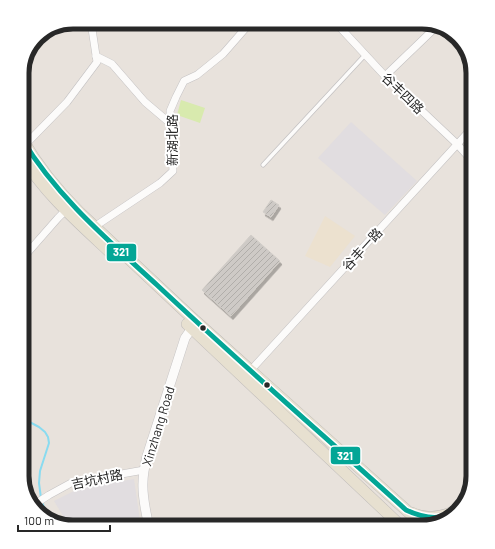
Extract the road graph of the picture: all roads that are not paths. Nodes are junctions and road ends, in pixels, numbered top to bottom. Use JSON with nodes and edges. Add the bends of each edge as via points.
{"nodes":[{"id":1,"x":92,"y":29,"type":"edge"},
{"id":2,"x":245,"y":29,"type":"edge"},
{"id":3,"x":341,"y":29,"type":"edge"},
{"id":4,"x":433,"y":30,"type":"edge"},
{"id":5,"x":365,"y":55,"type":"junction"},
{"id":6,"x":96,"y":56,"type":"junction"},
{"id":7,"x":385,"y":76,"type":"junction"},
{"id":8,"x":171,"y":124,"type":"junction"},
{"id":9,"x":466,"y":134,"type":"edge"},
{"id":10,"x":29,"y":137,"type":"edge"},
{"id":11,"x":457,"y":144,"type":"junction"},
{"id":12,"x":29,"y":150,"type":"edge"},
{"id":13,"x":466,"y":154,"type":"edge"},
{"id":14,"x":263,"y":164,"type":"dead end"},
{"id":15,"x":29,"y":168,"type":"edge"},
{"id":16,"x":65,"y":211,"type":"junction"},
{"id":17,"x":94,"y":227,"type":"junction"},
{"id":18,"x":29,"y":252,"type":"edge"},
{"id":19,"x":192,"y":328,"type":"junction"},
{"id":20,"x":250,"y":371,"type":"junction"},
{"id":21,"x":144,"y":470,"type":"junction"},
{"id":22,"x":38,"y":502,"type":"edge"},
{"id":23,"x":406,"y":510,"type":"junction"},
{"id":24,"x":438,"y":517,"type":"edge"},
{"id":25,"x":148,"y":520,"type":"edge"},
{"id":26,"x":395,"y":520,"type":"edge"},
{"id":27,"x":417,"y":520,"type":"edge"}],
"edges":[{"from":1,"to":6,"type":"street"},
{"from":2,"to":8,"type":"street","name":"新湖北路","via":[[223,54],[197,75],[184,81],[170,112]]},
{"from":3,"to":5,"type":"street","name":"谷丰四路"},
{"from":4,"to":7,"type":"street"},
{"from":5,"to":7,"type":"street","name":"谷丰四路"},
{"from":5,"to":14,"type":"lane"},
{"from":6,"to":8,"type":"street","via":[[112,64],[145,102]]},
{"from":6,"to":10,"type":"street","via":[[97,62],[67,102]]},
{"from":7,"to":11,"type":"street","name":"谷丰四路"},
{"from":8,"to":17,"type":"street","name":"新湖北路","via":[[173,171],[160,183]]},
{"from":9,"to":11,"type":"street","name":"谷丰一路"},
{"from":11,"to":13,"type":"street","name":"谷丰四路"},
{"from":11,"to":20,"type":"street","name":"谷丰一路"},
{"from":12,"to":17,"type":"main road","via":[[57,189]]},
{"from":15,"to":16,"type":"main road"},
{"from":16,"to":18,"type":"street"},
{"from":16,"to":19,"type":"main road"},
{"from":17,"to":20,"type":"main road"},
{"from":19,"to":21,"type":"street","name":"Xinzhang Road","via":[[185,338]]},
{"from":19,"to":26,"type":"main road"},
{"from":20,"to":23,"type":"main road"},
{"from":21,"to":22,"type":"street","name":"吉坑村路","via":[[71,483]]},
{"from":21,"to":25,"type":"street","name":"Xinzhang Road","via":[[142,483]]},
{"from":23,"to":24,"type":"main road","via":[[423,517]]},
{"from":23,"to":27,"type":"main road"}]}
